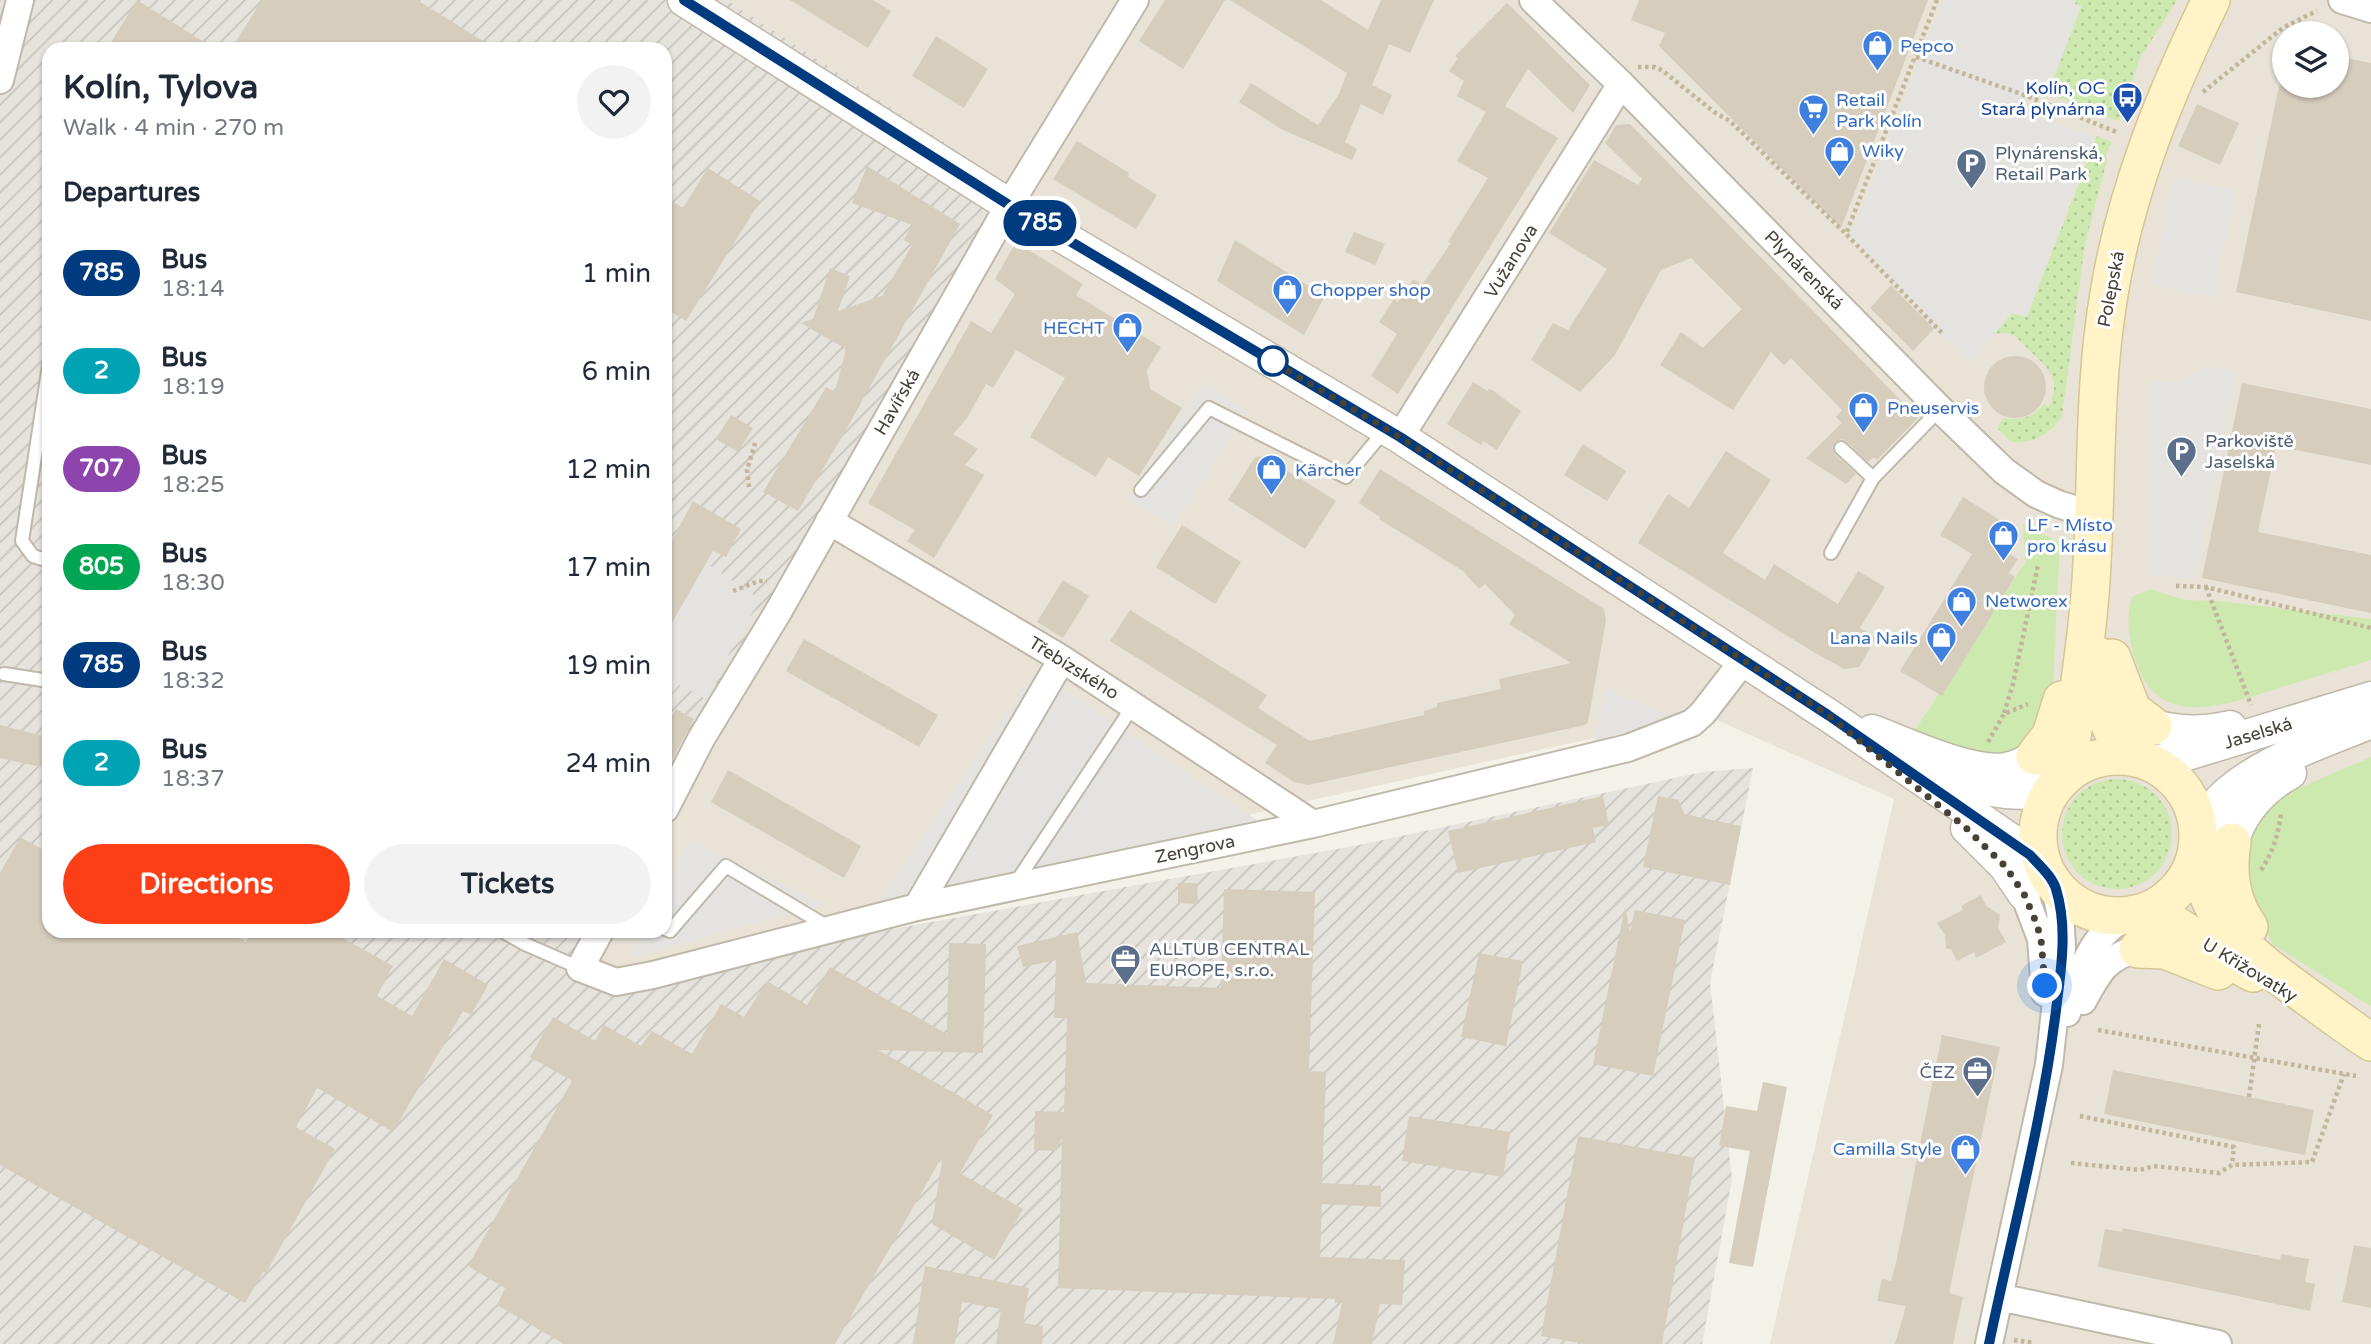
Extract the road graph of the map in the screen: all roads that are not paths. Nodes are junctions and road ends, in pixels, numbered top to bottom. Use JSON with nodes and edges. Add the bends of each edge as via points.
{"nodes":[{"id":1,"x":20,"y":0,"type":"edge"},
{"id":2,"x":684,"y":0,"type":"edge"},
{"id":3,"x":1135,"y":0,"type":"edge"},
{"id":4,"x":1533,"y":0,"type":"edge"},
{"id":5,"x":2211,"y":0,"type":"edge"},
{"id":6,"x":2342,"y":0,"type":"edge"},
{"id":7,"x":2371,"y":9,"type":"edge"},
{"id":8,"x":1629,"y":75,"type":"junction"},
{"id":9,"x":0,"y":80,"type":"edge"},
{"id":10,"x":1009,"y":205,"type":"junction"},
{"id":11,"x":1940,"y":409,"type":"junction"},
{"id":12,"x":42,"y":411,"type":"edge"},
{"id":13,"x":1393,"y":433,"type":"junction"},
{"id":14,"x":1840,"y":448,"type":"dead end"},
{"id":15,"x":1873,"y":478,"type":"junction"},
{"id":16,"x":1141,"y":491,"type":"dead end"},
{"id":17,"x":2093,"y":515,"type":"junction"},
{"id":18,"x":829,"y":521,"type":"junction"},
{"id":19,"x":1831,"y":553,"type":"dead end"},
{"id":20,"x":42,"y":559,"type":"edge"},
{"id":21,"x":2091,"y":594,"type":"junction"},
{"id":22,"x":1062,"y":659,"type":"junction"},
{"id":23,"x":1743,"y":661,"type":"junction"},
{"id":24,"x":4,"y":674,"type":"dead end"},
{"id":25,"x":42,"y":680,"type":"edge"},
{"id":26,"x":2371,"y":696,"type":"edge"},
{"id":27,"x":1133,"y":706,"type":"junction"},
{"id":28,"x":1828,"y":715,"type":"junction"},
{"id":29,"x":2371,"y":722,"type":"edge"},
{"id":30,"x":2371,"y":727,"type":"edge"},
{"id":31,"x":2148,"y":743,"type":"junction"},
{"id":32,"x":2047,"y":769,"type":"junction"},
{"id":33,"x":672,"y":796,"type":"edge"},
{"id":34,"x":1313,"y":824,"type":"junction"},
{"id":35,"x":2215,"y":845,"type":"junction"},
{"id":36,"x":1013,"y":887,"type":"junction"},
{"id":37,"x":2039,"y":889,"type":"junction"},
{"id":38,"x":917,"y":907,"type":"junction"},
{"id":39,"x":672,"y":929,"type":"edge"},
{"id":40,"x":832,"y":929,"type":"junction"},
{"id":41,"x":2136,"y":931,"type":"junction"},
{"id":42,"x":514,"y":938,"type":"edge"},
{"id":43,"x":596,"y":938,"type":"edge"},
{"id":44,"x":580,"y":968,"type":"junction"},
{"id":45,"x":2367,"y":1040,"type":"edge"},
{"id":46,"x":2049,"y":1065,"type":"junction"},
{"id":47,"x":1999,"y":1297,"type":"junction"},
{"id":48,"x":1999,"y":1342,"type":"edge"},
{"id":49,"x":2217,"y":1344,"type":"edge"}],
"edges":[{"from":1,"to":9,"type":"street"},
{"from":2,"to":10,"type":"street"},
{"from":3,"to":10,"type":"street","name":"Havířská"},
{"from":4,"to":8,"type":"street","name":"Plynárenská"},
{"from":5,"to":17,"type":"main road","name":"Polepská","via":[[2160,113],[2132,193],[2119,248],[2102,337]]},
{"from":6,"to":7,"type":"street"},
{"from":8,"to":11,"type":"street","name":"Plynárenská"},
{"from":8,"to":13,"type":"street","name":"Vužanova"},
{"from":10,"to":13,"type":"street"},
{"from":10,"to":18,"type":"street","name":"Havířská"},
{"from":11,"to":15,"type":"lane"},
{"from":11,"to":17,"type":"street","name":"Plynárenská","via":[[2021,484],[2058,504]]},
{"from":12,"to":20,"type":"lane","via":[[22,541],[33,556]]},
{"from":13,"to":16,"type":"lane","via":[[1346,477],[1209,408]]},
{"from":13,"to":23,"type":"street"},
{"from":14,"to":15,"type":"lane"},
{"from":15,"to":19,"type":"lane"},
{"from":17,"to":21,"type":"main road","name":"Polepská"},
{"from":18,"to":22,"type":"street","name":"Třebízského"},
{"from":18,"to":33,"type":"street","name":"Havířská"},
{"from":21,"to":31,"type":"main road","name":"Polepská","via":[[2104,714],[2119,742]]},
{"from":21,"to":32,"type":"main road","name":"Polepská","via":[[2066,770]]},
{"from":22,"to":27,"type":"street","name":"Třebízského"},
{"from":22,"to":38,"type":"street"},
{"from":23,"to":28,"type":"street"},
{"from":23,"to":34,"type":"street","name":"Zengrova","via":[[1703,713],[1671,733],[1602,755]]},
{"from":24,"to":25,"type":"lane"},
{"from":26,"to":31,"type":"street","name":"Jaselská","via":[[2160,761]]},
{"from":27,"to":34,"type":"street","name":"Třebízského"},
{"from":27,"to":36,"type":"lane"},
{"from":28,"to":32,"type":"street","via":[[1964,782],[2020,792],[2045,789]]},
{"from":28,"to":37,"type":"street","via":[[2021,847]]},
{"from":29,"to":35,"type":"street","name":"Jaselská","via":[[2272,764],[2238,785],[2206,819]]},
{"from":30,"to":35,"type":"street","via":[[2278,780]]},
{"from":31,"to":32,"type":"main road","via":[[2123,756],[2092,760],[2069,772]]},
{"from":31,"to":35,"type":"main road","name":"Polepská","via":[[2184,791]]},
{"from":32,"to":37,"type":"main road","name":"Polepská","via":[[2046,801],[2038,827]]},
{"from":34,"to":36,"type":"street","name":"Zengrova"},
{"from":35,"to":41,"type":"main road","via":[[2194,862],[2178,889]]},
{"from":35,"to":45,"type":"main road","name":"Polepská","via":[[2244,921]]},
{"from":36,"to":38,"type":"street","name":"Zengrova"},
{"from":37,"to":41,"type":"main road","name":"U Křižovatky","via":[[2112,915]]},
{"from":37,"to":46,"type":"street","via":[[2060,911],[2062,947]]},
{"from":38,"to":40,"type":"street","name":"Zengrova"},
{"from":39,"to":40,"type":"lane","via":[[726,866]]},
{"from":40,"to":44,"type":"street","name":"Zengrova","via":[[616,982]]},
{"from":41,"to":45,"type":"main road","name":"U Křižovatky","via":[[2167,919]]},
{"from":41,"to":46,"type":"street","via":[[2102,970]]},
{"from":41,"to":46,"type":"street","via":[[2124,918],[2105,930],[2087,956]]},
{"from":42,"to":44,"type":"lane"},
{"from":43,"to":44,"type":"street"},
{"from":46,"to":47,"type":"street"},
{"from":47,"to":48,"type":"street"},
{"from":47,"to":49,"type":"street"}]}
